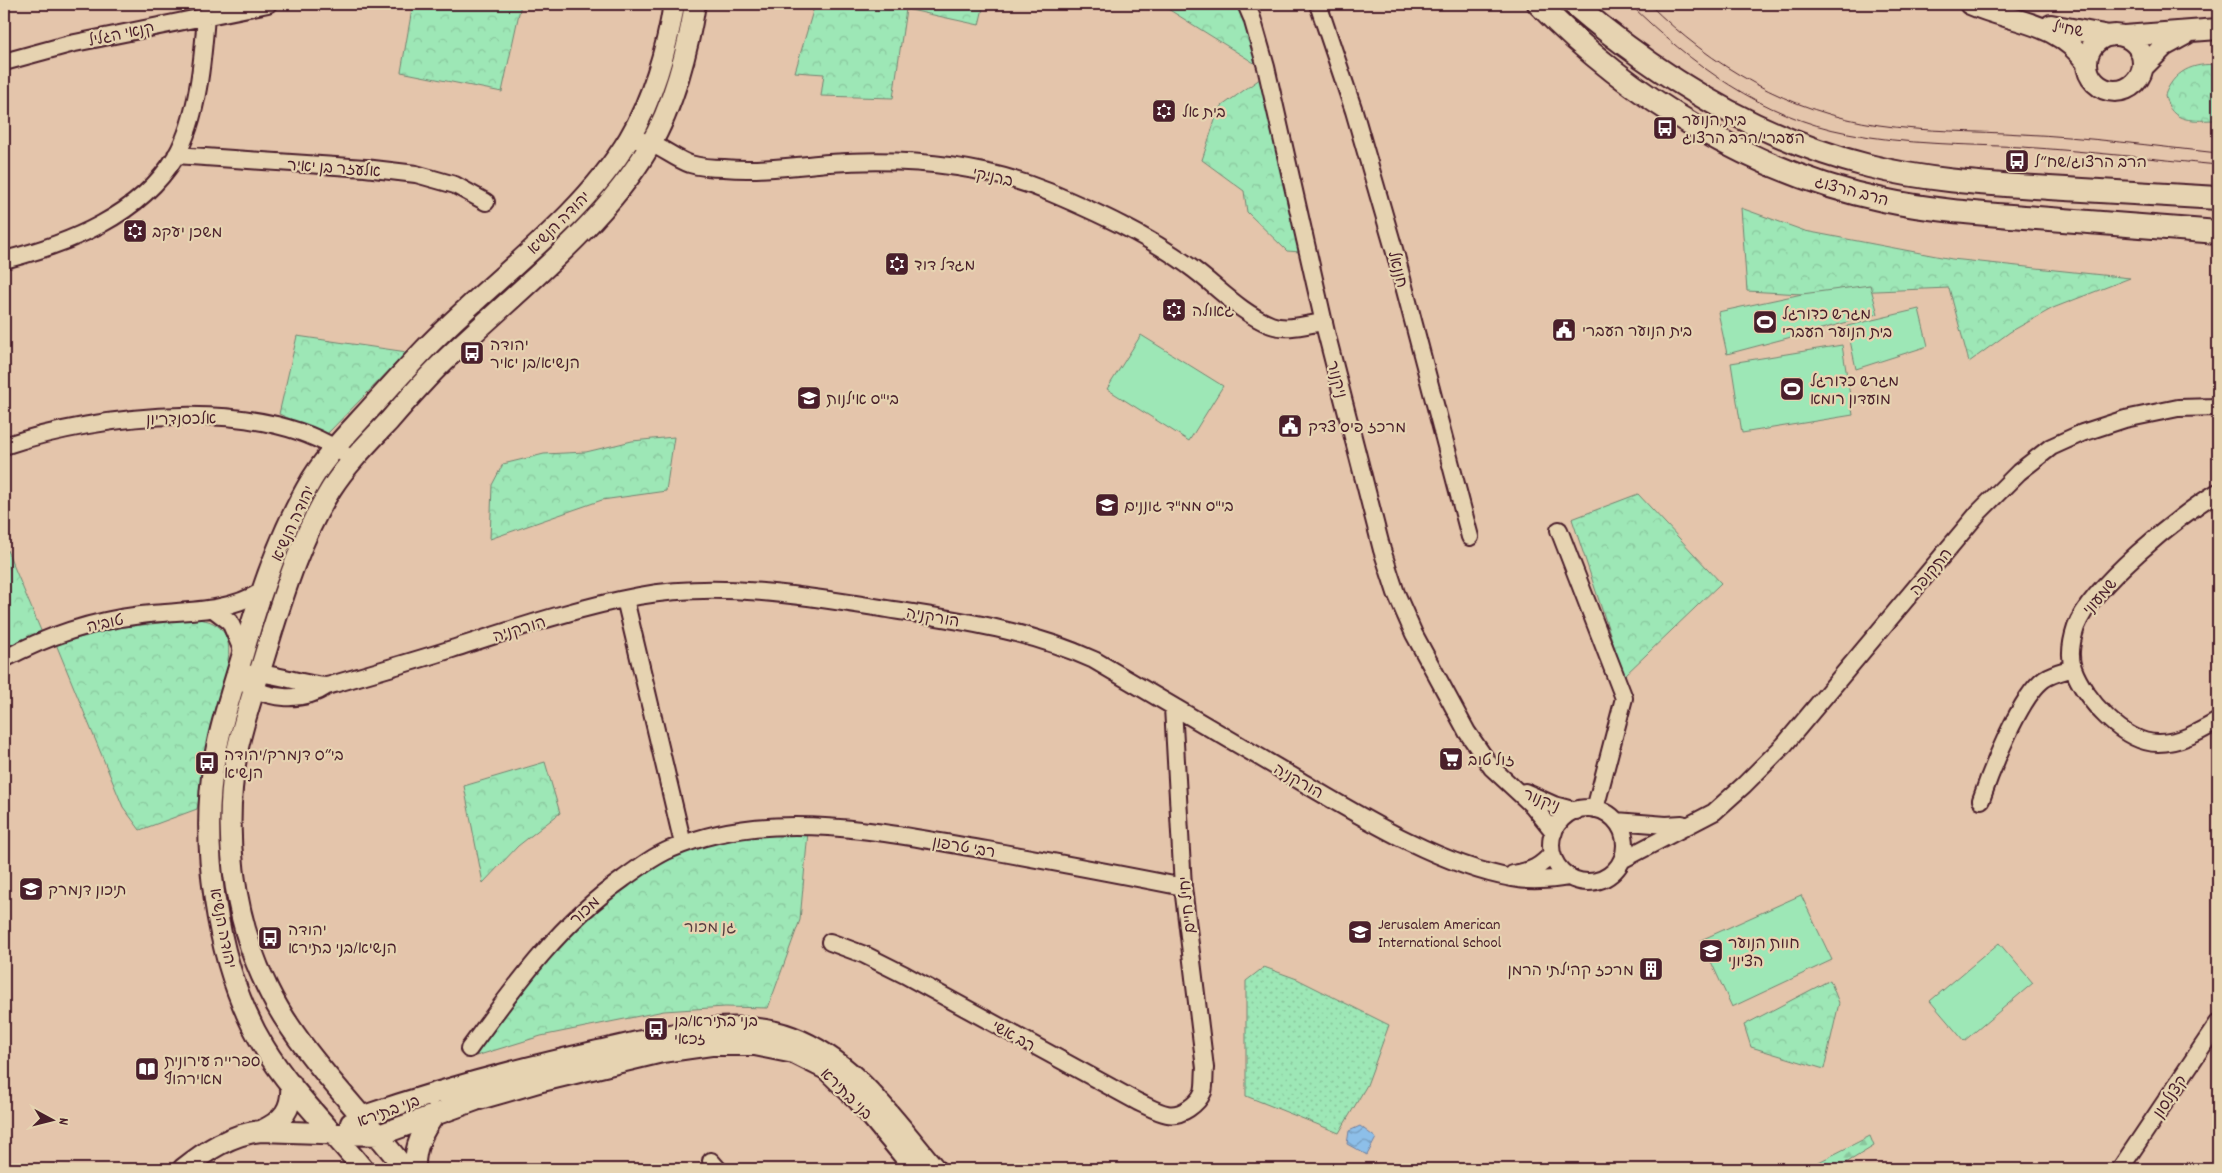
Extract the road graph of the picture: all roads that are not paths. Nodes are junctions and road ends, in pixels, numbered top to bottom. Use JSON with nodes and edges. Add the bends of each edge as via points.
{"nodes":[{"id":1,"x":268,"y":4,"type":"edge"},
{"id":2,"x":674,"y":4,"type":"edge"},
{"id":3,"x":695,"y":4,"type":"edge"},
{"id":4,"x":1246,"y":4,"type":"edge"},
{"id":5,"x":1318,"y":4,"type":"edge"},
{"id":6,"x":1528,"y":4,"type":"edge"},
{"id":7,"x":1539,"y":4,"type":"edge"},
{"id":8,"x":1574,"y":4,"type":"edge"},
{"id":9,"x":1970,"y":4,"type":"edge"},
{"id":10,"x":206,"y":14,"type":"junction"},
{"id":11,"x":2026,"y":22,"type":"junction"},
{"id":12,"x":1557,"y":23,"type":"junction"},
{"id":13,"x":2218,"y":29,"type":"edge"},
{"id":14,"x":2197,"y":30,"type":"junction"},
{"id":15,"x":2117,"y":36,"type":"junction"},
{"id":16,"x":4,"y":62,"type":"edge"},
{"id":17,"x":2087,"y":63,"type":"junction"},
{"id":18,"x":2143,"y":67,"type":"junction"},
{"id":19,"x":628,"y":141,"type":"junction"},
{"id":20,"x":651,"y":144,"type":"junction"},
{"id":21,"x":176,"y":155,"type":"junction"},
{"id":22,"x":2218,"y":198,"type":"edge"},
{"id":23,"x":486,"y":202,"type":"dead end"},
{"id":24,"x":2218,"y":232,"type":"edge"},
{"id":25,"x":4,"y":260,"type":"edge"},
{"id":26,"x":1324,"y":322,"type":"junction"},
{"id":27,"x":2218,"y":407,"type":"edge"},
{"id":28,"x":4,"y":446,"type":"edge"},
{"id":29,"x":335,"y":447,"type":"junction"},
{"id":30,"x":352,"y":460,"type":"junction"},
{"id":31,"x":2218,"y":492,"type":"edge"},
{"id":32,"x":1558,"y":530,"type":"dead end"},
{"id":33,"x":1470,"y":537,"type":"dead end"},
{"id":34,"x":262,"y":591,"type":"junction"},
{"id":35,"x":625,"y":599,"type":"junction"},
{"id":36,"x":213,"y":609,"type":"junction"},
{"id":37,"x":244,"y":652,"type":"junction"},
{"id":38,"x":4,"y":659,"type":"edge"},
{"id":39,"x":2073,"y":668,"type":"junction"},
{"id":40,"x":237,"y":675,"type":"junction"},
{"id":41,"x":257,"y":682,"type":"junction"},
{"id":42,"x":1174,"y":707,"type":"junction"},
{"id":43,"x":2218,"y":721,"type":"edge"},
{"id":44,"x":1509,"y":785,"type":"junction"},
{"id":45,"x":1980,"y":800,"type":"dead end"},
{"id":46,"x":1595,"y":809,"type":"junction"},
{"id":47,"x":1576,"y":811,"type":"junction"},
{"id":48,"x":1616,"y":821,"type":"junction"},
{"id":49,"x":1692,"y":823,"type":"junction"},
{"id":50,"x":743,"y":828,"type":"joint"},
{"id":51,"x":1554,"y":832,"type":"junction"},
{"id":52,"x":683,"y":844,"type":"junction"},
{"id":53,"x":1552,"y":853,"type":"junction"},
{"id":54,"x":1622,"y":860,"type":"junction"},
{"id":55,"x":1493,"y":874,"type":"junction"},
{"id":56,"x":1568,"y":877,"type":"junction"},
{"id":57,"x":1183,"y":887,"type":"junction"},
{"id":58,"x":830,"y":942,"type":"dead end"},
{"id":59,"x":2218,"y":1023,"type":"edge"},
{"id":60,"x":469,"y":1050,"type":"dead end"},
{"id":61,"x":290,"y":1084,"type":"junction"},
{"id":62,"x":1198,"y":1101,"type":"joint"},
{"id":63,"x":436,"y":1114,"type":"junction"},
{"id":64,"x":361,"y":1117,"type":"junction"},
{"id":65,"x":261,"y":1131,"type":"junction"},
{"id":66,"x":334,"y":1133,"type":"junction"},
{"id":67,"x":379,"y":1135,"type":"junction"},
{"id":68,"x":183,"y":1169,"type":"edge"},
{"id":69,"x":363,"y":1169,"type":"edge"},
{"id":70,"x":405,"y":1169,"type":"edge"},
{"id":71,"x":415,"y":1169,"type":"edge"},
{"id":72,"x":915,"y":1169,"type":"edge"},
{"id":73,"x":935,"y":1169,"type":"edge"},
{"id":74,"x":2120,"y":1169,"type":"edge"}],
"edges":[{"from":1,"to":10,"type":"street","name":"קנאי הגליל"},
{"from":2,"to":19,"type":"street","name":"יהודה הנשיא","via":[[656,74]]},
{"from":3,"to":20,"type":"street","name":"יהודה הנשיא","via":[[683,59]]},
{"from":4,"to":26,"type":"street","name":"ניקנור","via":[[1266,66]]},
{"from":5,"to":33,"type":"street","name":"חננאל","via":[[1354,111],[1393,247]]},
{"from":6,"to":12,"type":"main road"},
{"from":7,"to":12,"type":"main road","name":"הרב הרצוג"},
{"from":8,"to":22,"type":"main road","name":"הרב הרצוג","via":[[1650,62],[1722,108],[1784,138],[1844,160],[1958,181]]},
{"from":9,"to":11,"type":"street","name":"שח\"ל"},
{"from":10,"to":16,"type":"street","name":"קנאי הגליל"},
{"from":10,"to":21,"type":"street","via":[[197,89]]},
{"from":11,"to":15,"type":"street","name":"שח\"ל"},
{"from":11,"to":17,"type":"street","name":"שח\"ל","via":[[2059,35],[2072,44]]},
{"from":12,"to":24,"type":"main road","name":"הרב הרצוג","via":[[1613,71],[1694,124],[1757,157],[1811,180],[1883,200],[1965,212]]},
{"from":13,"to":14,"type":"street","name":"שח\"ל"},
{"from":14,"to":15,"type":"street","name":"שח\"ל"},
{"from":14,"to":18,"type":"street","name":"שח\"ל","via":[[2164,46]]},
{"from":15,"to":17,"type":"street","via":[[2093,46]]},
{"from":15,"to":18,"type":"street","via":[[2137,45]]},
{"from":17,"to":18,"type":"street","via":[[2096,83],[2116,91],[2137,81]]},
{"from":19,"to":20,"type":"street","name":"ברניקי"},
{"from":19,"to":29,"type":"street","name":"יהודה הנשיא","via":[[574,208],[426,348]]},
{"from":20,"to":26,"type":"street","name":"ברניקי","via":[[676,158],[713,168],[741,170],[895,162],[934,165],[1013,179],[1139,235],[1188,265],[1256,318],[1273,326]]},
{"from":20,"to":30,"type":"street","name":"יהודה הנשיא","via":[[624,184],[590,223],[442,363]]},
{"from":21,"to":23,"type":"street","name":"אלעזר בן יאיר","via":[[416,174],[455,185]]},
{"from":21,"to":25,"type":"street","via":[[141,196],[103,223],[78,237]]},
{"from":26,"to":44,"type":"street","name":"ניקנור","via":[[1396,593],[1414,634],[1467,732],[1492,768]]},
{"from":27,"to":49,"type":"street","name":"התקופה","via":[[2178,408],[2090,430],[2052,447],[2019,472],[1979,512],[1784,745],[1714,812]]},
{"from":28,"to":29,"type":"street","name":"אלכסנדריון","via":[[69,429],[147,418],[212,416],[269,423],[301,431]]},
{"from":29,"to":30,"type":"street","name":"אלכסנדריון"},
{"from":29,"to":34,"type":"street","name":"יהודה הנשיא","via":[[296,506]]},
{"from":30,"to":41,"type":"street","name":"יהודה הנשיא","via":[[316,516],[291,575]]},
{"from":31,"to":39,"type":"street","name":"שמעוני","via":[[2140,552],[2083,611],[2071,650]]},
{"from":32,"to":46,"type":"street","via":[[1624,698]]},
{"from":34,"to":36,"type":"street","name":"טוביה","via":[[241,602]]},
{"from":34,"to":37,"type":"street","name":"יהודה הנשיא"},
{"from":35,"to":41,"type":"street","name":"הורקניה","via":[[590,606],[327,686],[318,692],[295,697]]},
{"from":35,"to":42,"type":"street","name":"הורקניה","via":[[712,590],[801,597],[954,619],[1042,639],[1077,652]]},
{"from":35,"to":52,"type":"street"},
{"from":36,"to":37,"type":"street","via":[[233,627]]},
{"from":36,"to":38,"type":"street","name":"טוביה","via":[[98,623],[63,632]]},
{"from":37,"to":40,"type":"street","name":"יהודה הנשיא"},
{"from":39,"to":43,"type":"street","via":[[2102,713],[2122,731],[2142,740],[2157,743],[2175,741]]},
{"from":39,"to":45,"type":"street","via":[[2044,679],[2030,693],[1997,756]]},
{"from":40,"to":41,"type":"street","name":"הורקניה"},
{"from":40,"to":61,"type":"street","name":"יהודה הנשיא","via":[[217,743],[211,784],[210,825],[218,911],[233,977],[246,1010],[264,1046]]},
{"from":41,"to":64,"type":"street","name":"יהודה הנשיא","via":[[238,748],[233,786],[232,832],[242,916],[257,965],[279,1009]]},
{"from":42,"to":55,"type":"street","name":"הורקניה","via":[[1351,811],[1408,840]]},
{"from":42,"to":57,"type":"street","name":"יחיל חיים"},
{"from":44,"to":47,"type":"street","name":"ניקנור"},
{"from":44,"to":51,"type":"street","name":"ניקנור","via":[[1533,806]]},
{"from":46,"to":47,"type":"street"},
{"from":46,"to":48,"type":"street"},
{"from":47,"to":51,"type":"street","via":[[1559,823]]},
{"from":48,"to":49,"type":"street","name":"התקופה","via":[[1666,826]]},
{"from":48,"to":54,"type":"street","via":[[1625,840]]},
{"from":49,"to":54,"type":"street","name":"התקופה"},
{"from":50,"to":52,"type":"street","name":"מכור","via":[[714,833]]},
{"from":50,"to":57,"type":"street","name":"רבי טרפון","via":[[814,826],[902,835]]},
{"from":51,"to":53,"type":"street"},
{"from":52,"to":60,"type":"street","name":"מכור","via":[[640,866],[572,920],[511,991]]},
{"from":53,"to":55,"type":"street","name":"הורקניה","via":[[1543,865],[1530,871]]},
{"from":53,"to":56,"type":"street"},
{"from":54,"to":56,"type":"street","via":[[1617,869],[1599,881],[1589,883]]},
{"from":55,"to":56,"type":"street","name":"הורקניה","via":[[1530,881]]},
{"from":57,"to":62,"type":"street","name":"יחיל חיים","via":[[1205,1068],[1204,1091]]},
{"from":58,"to":62,"type":"street","name":"רב אשי","via":[[864,954],[905,975],[1138,1102],[1174,1115]]},
{"from":59,"to":74,"type":"street","name":"קצנלסון"},
{"from":61,"to":65,"type":"street","via":[[290,1107],[275,1125]]},
{"from":61,"to":66,"type":"street","name":"יהודה הנשיא"},
{"from":63,"to":67,"type":"street","name":"בני בתירא"},
{"from":63,"to":71,"type":"street","via":[[417,1147]]},
{"from":63,"to":72,"type":"street","name":"בני בתירא","via":[[542,1081],[662,1052],[712,1045],[770,1046],[804,1057],[835,1076]]},
{"from":64,"to":66,"type":"street","name":"בני בתירא"},
{"from":64,"to":67,"type":"street","name":"יהודה הנשיא"},
{"from":64,"to":73,"type":"street","name":"בני בתירא","via":[[450,1088],[563,1059],[688,1033],[744,1029],[791,1037],[838,1062],[869,1091]]},
{"from":65,"to":66,"type":"street"},
{"from":65,"to":68,"type":"street","via":[[243,1133],[224,1142]]},
{"from":66,"to":67,"type":"street","name":"בני בתירא"},
{"from":66,"to":69,"type":"street","name":"יהודה הנשיא"},
{"from":67,"to":70,"type":"street","name":"יהודה הנשיא"}]}
